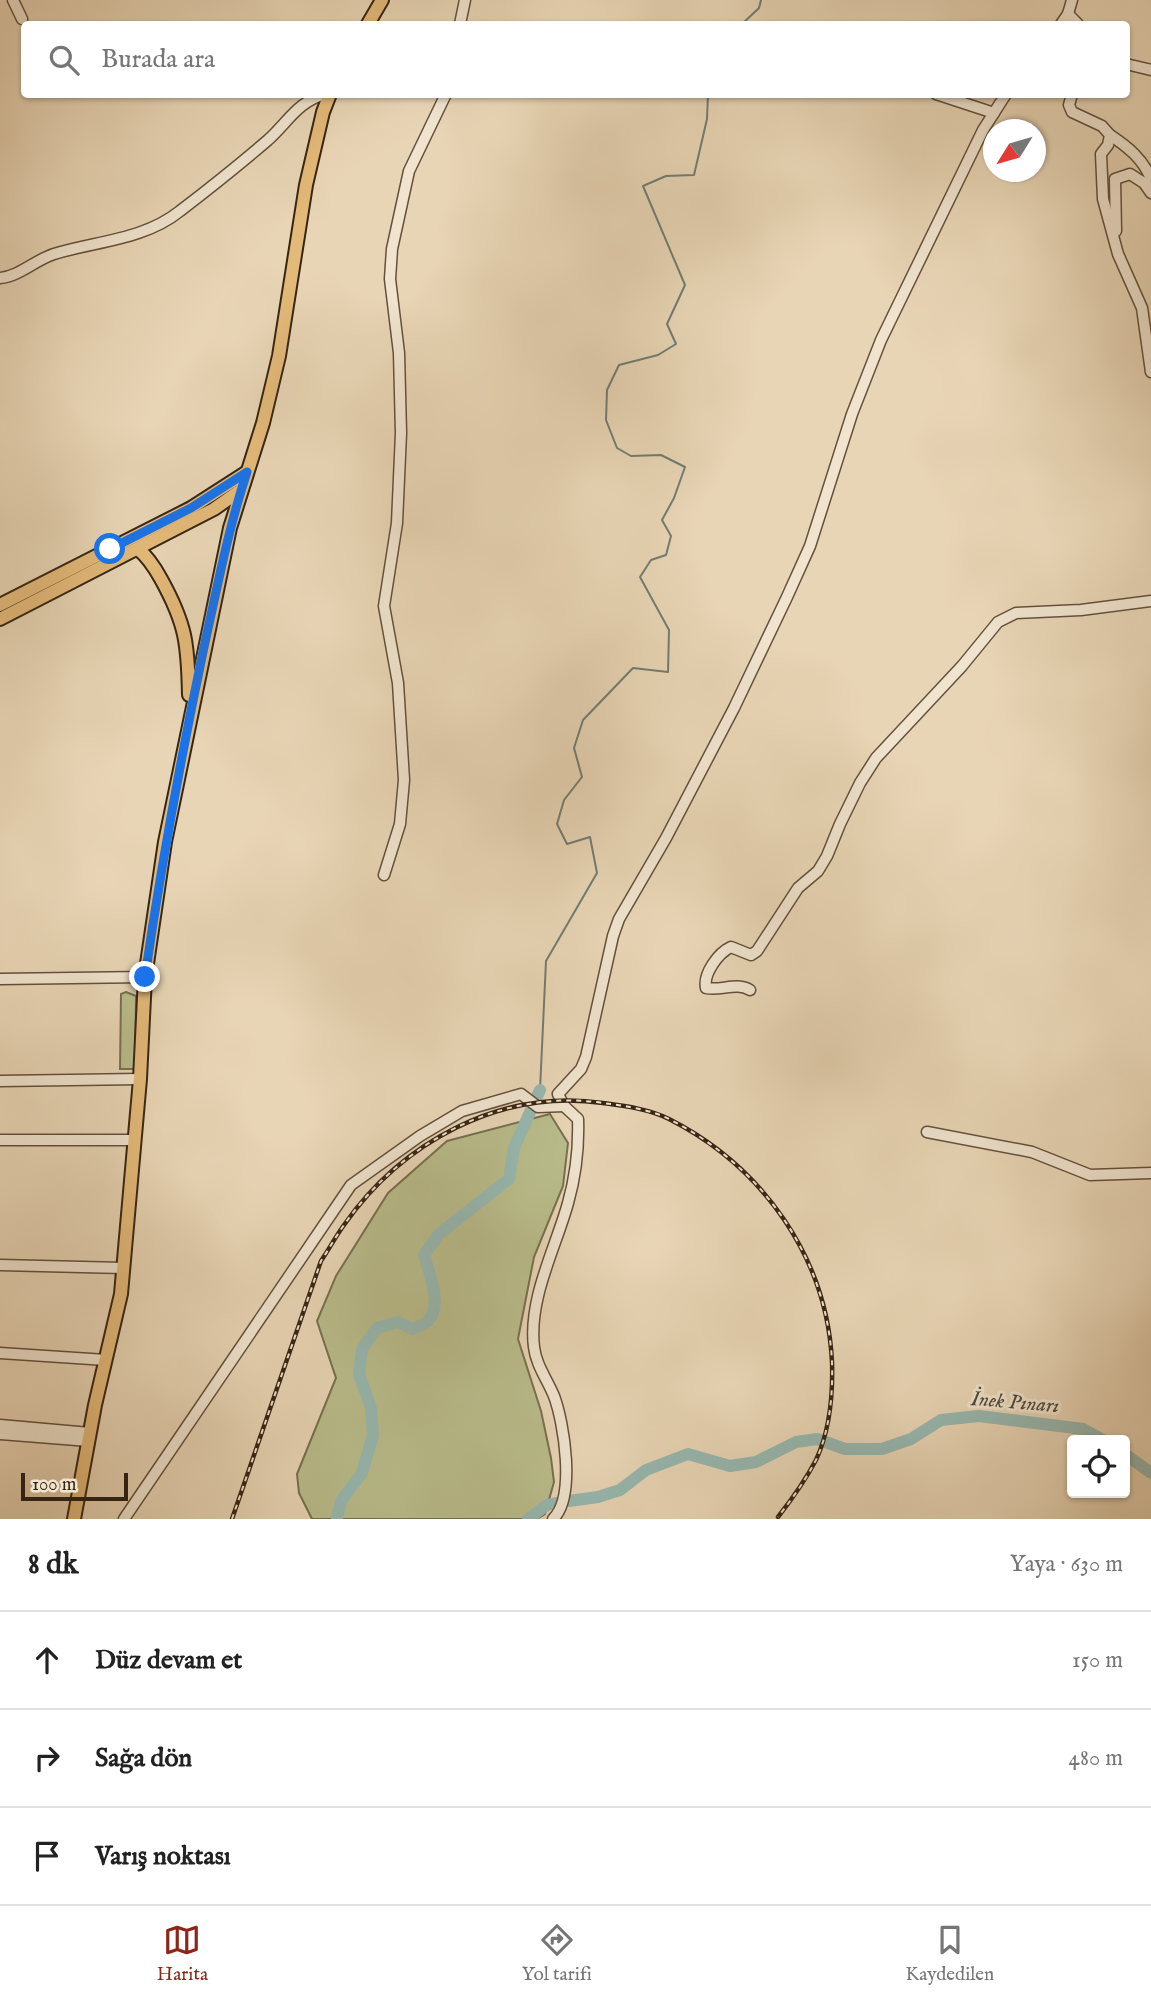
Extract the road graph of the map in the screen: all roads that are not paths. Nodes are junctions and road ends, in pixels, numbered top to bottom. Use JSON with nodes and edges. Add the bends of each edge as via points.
{"nodes":[{"id":1,"x":13,"y":0,"type":"edge"},
{"id":2,"x":382,"y":0,"type":"edge"},
{"id":3,"x":465,"y":0,"type":"edge"},
{"id":4,"x":1072,"y":0,"type":"edge"},
{"id":5,"x":1069,"y":14,"type":"junction"},
{"id":6,"x":22,"y":19,"type":"dead end"},
{"id":7,"x":370,"y":21,"type":"edge"},
{"id":8,"x":461,"y":21,"type":"edge"},
{"id":9,"x":1063,"y":21,"type":"edge"},
{"id":10,"x":1075,"y":21,"type":"edge"},
{"id":11,"x":1130,"y":65,"type":"edge"},
{"id":12,"x":1151,"y":70,"type":"edge"},
{"id":13,"x":312,"y":98,"type":"edge"},
{"id":14,"x":327,"y":98,"type":"edge"},
{"id":15,"x":444,"y":98,"type":"edge"},
{"id":16,"x":948,"y":98,"type":"edge"},
{"id":17,"x":1003,"y":98,"type":"edge"},
{"id":18,"x":1071,"y":98,"type":"edge"},
{"id":19,"x":994,"y":113,"type":"junction"},
{"id":20,"x":1110,"y":135,"type":"junction"},
{"id":21,"x":1151,"y":179,"type":"edge"},
{"id":22,"x":1151,"y":193,"type":"edge"},
{"id":23,"x":1117,"y":245,"type":"junction"},
{"id":24,"x":0,"y":278,"type":"edge"},
{"id":25,"x":1147,"y":321,"type":"edge"},
{"id":26,"x":1151,"y":372,"type":"edge"},
{"id":27,"x":247,"y":472,"type":"junction"},
{"id":28,"x":241,"y":490,"type":"junction"},
{"id":29,"x":138,"y":549,"type":"junction"},
{"id":30,"x":1151,"y":601,"type":"edge"},
{"id":31,"x":0,"y":605,"type":"edge"},
{"id":32,"x":0,"y":619,"type":"edge"},
{"id":33,"x":189,"y":716,"type":"junction"},
{"id":34,"x":384,"y":875,"type":"dead end"},
{"id":35,"x":145,"y":977,"type":"junction"},
{"id":36,"x":0,"y":979,"type":"edge"},
{"id":37,"x":750,"y":990,"type":"dead end"},
{"id":38,"x":140,"y":1079,"type":"junction"},
{"id":39,"x":0,"y":1081,"type":"edge"},
{"id":40,"x":564,"y":1106,"type":"junction"},
{"id":41,"x":927,"y":1132,"type":"dead end"},
{"id":42,"x":0,"y":1140,"type":"edge"},
{"id":43,"x":135,"y":1140,"type":"junction"},
{"id":44,"x":1151,"y":1173,"type":"edge"},
{"id":45,"x":0,"y":1265,"type":"edge"},
{"id":46,"x":123,"y":1268,"type":"junction"},
{"id":47,"x":0,"y":1353,"type":"edge"},
{"id":48,"x":106,"y":1360,"type":"junction"},
{"id":49,"x":0,"y":1425,"type":"edge"},
{"id":50,"x":0,"y":1434,"type":"edge"},
{"id":51,"x":89,"y":1437,"type":"junction"},
{"id":52,"x":74,"y":1519,"type":"edge"},
{"id":53,"x":124,"y":1519,"type":"edge"},
{"id":54,"x":554,"y":1519,"type":"edge"}],
"edges":[{"from":1,"to":6,"type":"street"},
{"from":2,"to":7,"type":"main road"},
{"from":3,"to":8,"type":"street"},
{"from":4,"to":5,"type":"street"},
{"from":5,"to":9,"type":"street"},
{"from":5,"to":10,"type":"street"},
{"from":11,"to":12,"type":"street"},
{"from":13,"to":24,"type":"street","via":[[266,141],[160,224],[51,254]]},
{"from":14,"to":27,"type":"main road","via":[[306,186],[279,356]]},
{"from":15,"to":34,"type":"street","via":[[409,171],[392,248],[390,279],[399,353],[401,433],[397,523],[384,606],[398,682],[404,780],[400,824]]},
{"from":16,"to":19,"type":"street"},
{"from":17,"to":19,"type":"street"},
{"from":18,"to":20,"type":"street","via":[[1072,112],[1102,126]]},
{"from":19,"to":40,"type":"street","via":[[881,340],[810,546],[787,597],[666,838],[619,919],[586,1056],[581,1069],[558,1094]]},
{"from":20,"to":21,"type":"street","via":[[1130,149]]},
{"from":20,"to":23,"type":"street","via":[[1101,154],[1102,199]]},
{"from":22,"to":23,"type":"street","via":[[1130,174],[1115,179]]},
{"from":23,"to":25,"type":"street"},
{"from":25,"to":26,"type":"street"},
{"from":27,"to":28,"type":"main road"},
{"from":27,"to":31,"type":"main road","via":[[191,508]]},
{"from":28,"to":29,"type":"main road"},
{"from":28,"to":33,"type":"main road"},
{"from":29,"to":32,"type":"main road"},
{"from":29,"to":33,"type":"main road","via":[[179,611],[187,644]]},
{"from":30,"to":37,"type":"street","via":[[1016,613],[998,622],[876,758],[818,871],[798,888],[757,951],[751,955],[731,947],[725,950],[704,982],[711,989],[744,986]]},
{"from":33,"to":35,"type":"main road"},
{"from":35,"to":36,"type":"street"},
{"from":35,"to":38,"type":"main road"},
{"from":38,"to":39,"type":"street"},
{"from":38,"to":43,"type":"main road"},
{"from":40,"to":53,"type":"street","via":[[538,1107],[521,1094],[462,1111],[351,1185]]},
{"from":40,"to":54,"type":"street","via":[[578,1119],[579,1154],[534,1319],[537,1361],[554,1397],[566,1451],[564,1497]]},
{"from":41,"to":44,"type":"street","via":[[1032,1152],[1090,1175]]},
{"from":42,"to":43,"type":"street"},
{"from":43,"to":46,"type":"main road"},
{"from":45,"to":46,"type":"street"},
{"from":46,"to":48,"type":"main road"},
{"from":47,"to":48,"type":"street"},
{"from":48,"to":51,"type":"main road"},
{"from":49,"to":51,"type":"street"},
{"from":50,"to":51,"type":"street"},
{"from":51,"to":52,"type":"main road"}]}
